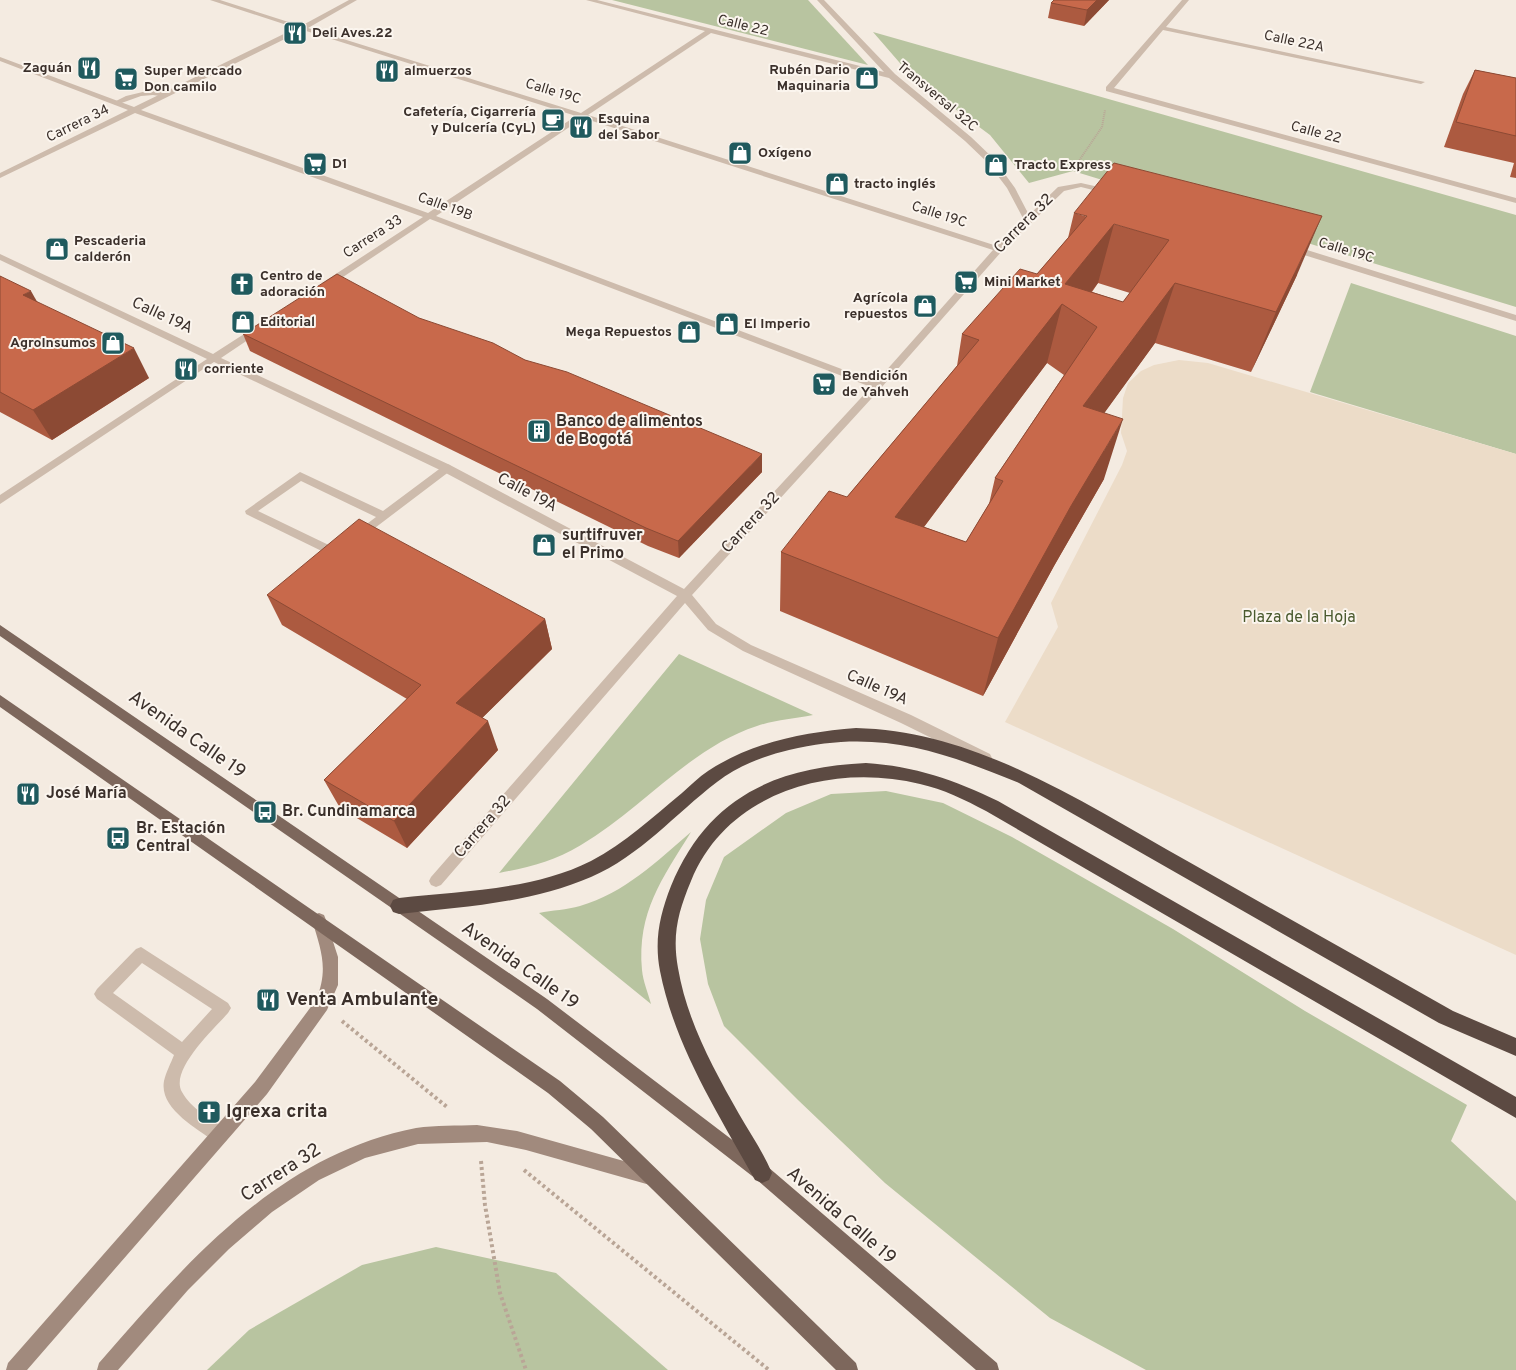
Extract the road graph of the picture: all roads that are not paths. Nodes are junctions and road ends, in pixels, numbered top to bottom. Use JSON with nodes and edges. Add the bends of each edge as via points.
{"nodes":[{"id":1,"x":213,"y":0,"type":"edge"},
{"id":2,"x":354,"y":0,"type":"edge"},
{"id":3,"x":589,"y":0,"type":"edge"},
{"id":4,"x":820,"y":0,"type":"edge"},
{"id":5,"x":1186,"y":0,"type":"edge"},
{"id":6,"x":302,"y":28,"type":"junction"},
{"id":7,"x":1162,"y":28,"type":"junction"},
{"id":8,"x":711,"y":30,"type":"junction"},
{"id":9,"x":0,"y":59,"type":"edge"},
{"id":10,"x":892,"y":76,"type":"junction"},
{"id":11,"x":1421,"y":82,"type":"dead end"},
{"id":12,"x":166,"y":95,"type":"junction"},
{"id":13,"x":116,"y":103,"type":"junction"},
{"id":14,"x":136,"y":110,"type":"junction"},
{"id":15,"x":580,"y":115,"type":"junction"},
{"id":16,"x":0,"y":176,"type":"edge"},
{"id":17,"x":1121,"y":195,"type":"edge"},
{"id":18,"x":1516,"y":201,"type":"edge"},
{"id":19,"x":429,"y":216,"type":"junction"},
{"id":20,"x":1028,"y":220,"type":"junction"},
{"id":21,"x":1281,"y":245,"type":"edge"},
{"id":22,"x":999,"y":249,"type":"junction"},
{"id":23,"x":0,"y":257,"type":"edge"},
{"id":24,"x":314,"y":293,"type":"edge"},
{"id":25,"x":1516,"y":318,"type":"edge"},
{"id":26,"x":264,"y":326,"type":"edge"},
{"id":27,"x":214,"y":358,"type":"junction"},
{"id":28,"x":878,"y":386,"type":"junction"},
{"id":29,"x":446,"y":468,"type":"junction"},
{"id":30,"x":0,"y":500,"type":"edge"},
{"id":31,"x":384,"y":516,"type":"junction"},
{"id":32,"x":685,"y":595,"type":"junction"},
{"id":33,"x":0,"y":630,"type":"edge"},
{"id":34,"x":0,"y":700,"type":"edge"},
{"id":35,"x":1025,"y":778,"type":"junction"},
{"id":36,"x":436,"y":881,"type":"dead end"},
{"id":37,"x":400,"y":906,"type":"junction"},
{"id":38,"x":319,"y":920,"type":"junction"},
{"id":39,"x":1516,"y":1046,"type":"edge"},
{"id":40,"x":183,"y":1052,"type":"junction"},
{"id":41,"x":1516,"y":1108,"type":"edge"},
{"id":42,"x":220,"y":1135,"type":"junction"},
{"id":43,"x":762,"y":1173,"type":"junction"},
{"id":44,"x":654,"y":1178,"type":"junction"},
{"id":45,"x":15,"y":1370,"type":"edge"},
{"id":46,"x":106,"y":1370,"type":"edge"},
{"id":47,"x":849,"y":1370,"type":"edge"},
{"id":48,"x":990,"y":1370,"type":"edge"}],
"edges":[{"from":1,"to":6,"type":"street","name":"Calle 19C"},
{"from":2,"to":6,"type":"street","name":"Carrera 34"},
{"from":3,"to":8,"type":"street","name":"Calle 22"},
{"from":4,"to":10,"type":"street","name":"Transversal 32C"},
{"from":5,"to":7,"type":"street"},
{"from":6,"to":12,"type":"street","name":"Carrera 34"},
{"from":6,"to":15,"type":"street","name":"Calle 19C"},
{"from":7,"to":11,"type":"street","name":"Calle 22A"},
{"from":7,"to":18,"type":"street","name":"Calle 22","via":[[1109,90]]},
{"from":8,"to":10,"type":"street","name":"Calle 22"},
{"from":8,"to":15,"type":"street","name":"Carrera 33"},
{"from":9,"to":13,"type":"street","name":"Calle 19B"},
{"from":10,"to":20,"type":"street","name":"Transversal 32C","via":[[991,161],[1011,188]]},
{"from":12,"to":13,"type":"street","via":[[146,93]]},
{"from":12,"to":14,"type":"street","name":"Carrera 34"},
{"from":13,"to":14,"type":"street","name":"Calle 19B"},
{"from":14,"to":16,"type":"street","name":"Carrera 34"},
{"from":14,"to":19,"type":"street","name":"Calle 19B"},
{"from":15,"to":19,"type":"street","name":"Carrera 33"},
{"from":15,"to":22,"type":"street","name":"Calle 19C"},
{"from":17,"to":20,"type":"street","name":"Carrera 32","via":[[1081,185],[1061,189]]},
{"from":19,"to":24,"type":"street","name":"Carrera 33"},
{"from":19,"to":28,"type":"street","name":"Calle 19B"},
{"from":20,"to":22,"type":"street","name":"Carrera 32"},
{"from":21,"to":25,"type":"street","name":"Calle 19C"},
{"from":22,"to":28,"type":"street","name":"Carrera 32"},
{"from":23,"to":27,"type":"street","name":"Calle 19A"},
{"from":26,"to":27,"type":"street"},
{"from":27,"to":29,"type":"street","name":"Calle 19A"},
{"from":27,"to":30,"type":"street"},
{"from":28,"to":32,"type":"street","name":"Carrera 32"},
{"from":29,"to":31,"type":"street"},
{"from":29,"to":32,"type":"street","name":"Calle 19A"},
{"from":31,"to":31,"type":"street","via":[[300,476],[250,511],[336,554]]},
{"from":32,"to":35,"type":"street","name":"Calle 19A","via":[[712,627],[747,648],[906,719]]},
{"from":32,"to":36,"type":"street","name":"Carrera 32"},
{"from":33,"to":37,"type":"main road","name":"Avenida Calle 19"},
{"from":34,"to":38,"type":"main road"},
{"from":35,"to":37,"type":"highway","via":[[981,760],[903,738],[830,736],[801,741],[755,754],[714,775],[617,855],[584,872],[494,895]]},
{"from":35,"to":39,"type":"highway","via":[[1446,1017]]},
{"from":37,"to":43,"type":"main road","name":"Avenida Calle 19","via":[[542,1004]]},
{"from":38,"to":42,"type":"street","via":[[331,957],[330,985],[322,1005],[261,1088]]},
{"from":38,"to":44,"type":"main road","via":[[554,1087]]},
{"from":40,"to":40,"type":"street","via":[[223,1008],[141,954],[102,994]]},
{"from":40,"to":42,"type":"street","via":[[172,1083],[173,1094],[184,1108]]},
{"from":41,"to":43,"type":"highway","via":[[992,806],[959,790],[911,774],[860,769],[821,774],[777,786],[735,808],[705,838],[691,862],[679,886],[665,936],[671,983],[689,1036]]},
{"from":42,"to":45,"type":"street"},
{"from":43,"to":48,"type":"main road","name":"Avenida Calle 19"},
{"from":44,"to":46,"type":"street","name":"Carrera 32","via":[[524,1141],[479,1133],[438,1133],[377,1145],[325,1166],[274,1198],[237,1227],[190,1272]]},
{"from":44,"to":47,"type":"main road"}]}
